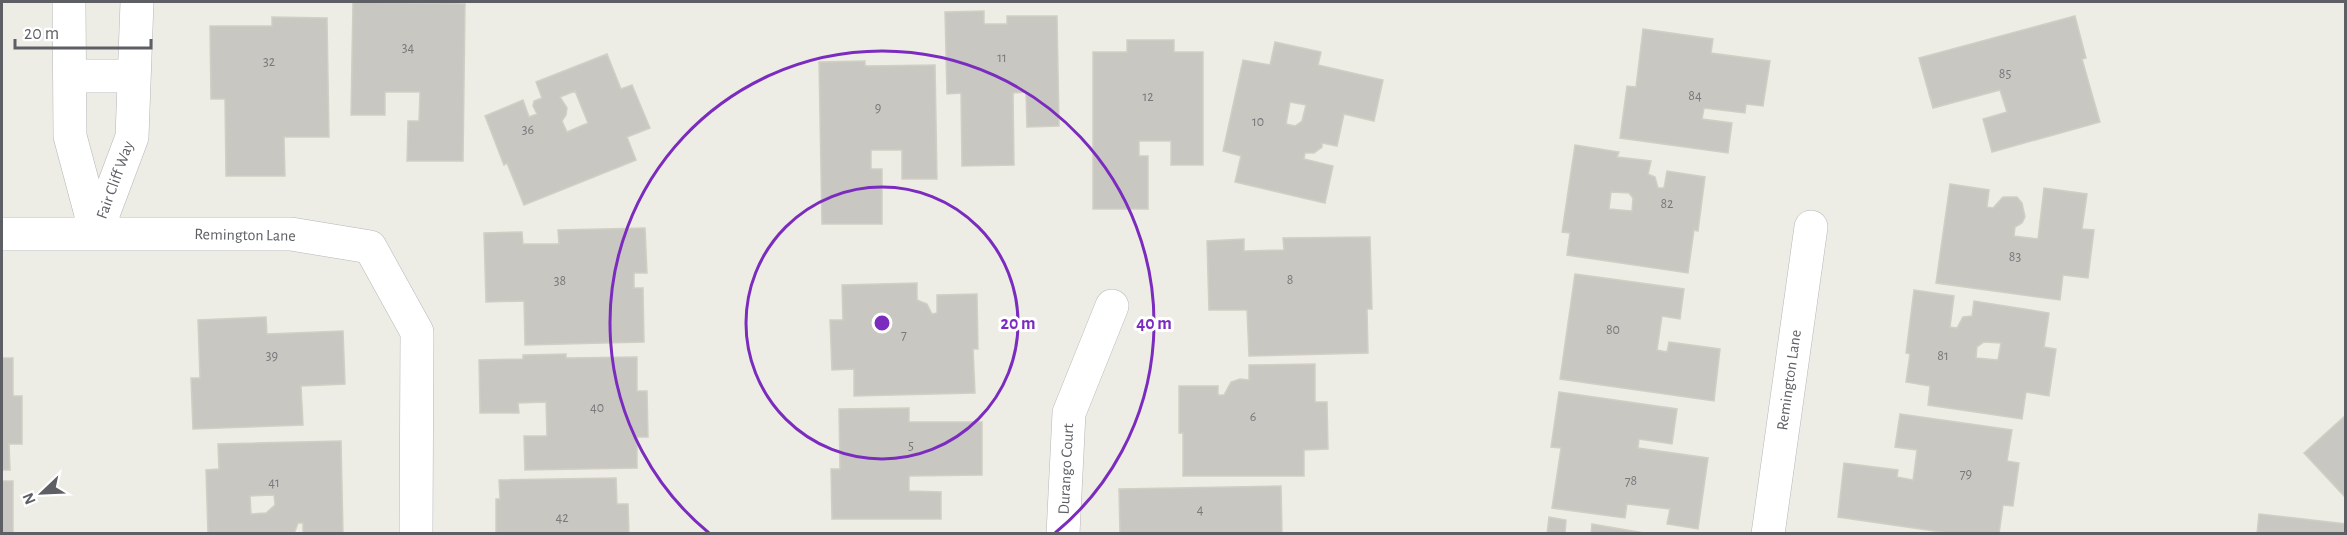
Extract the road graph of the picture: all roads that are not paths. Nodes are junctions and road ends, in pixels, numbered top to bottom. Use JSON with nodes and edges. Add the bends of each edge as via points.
{"nodes":[{"id":1,"x":69,"y":2,"type":"edge"},
{"id":2,"x":137,"y":2,"type":"edge"},
{"id":3,"x":70,"y":76,"type":"junction"},
{"id":4,"x":134,"y":76,"type":"junction"},
{"id":5,"x":1811,"y":227,"type":"dead end"},
{"id":6,"x":96,"y":233,"type":"junction"},
{"id":7,"x":2,"y":234,"type":"edge"},
{"id":8,"x":1112,"y":306,"type":"dead end"},
{"id":9,"x":416,"y":534,"type":"edge"},
{"id":10,"x":1063,"y":534,"type":"edge"},
{"id":11,"x":1768,"y":534,"type":"edge"}],
"edges":[{"from":1,"to":3,"type":"street","name":"Fair Cliff Way"},
{"from":2,"to":4,"type":"street","name":"Fair Cliff Way"},
{"from":3,"to":4,"type":"street"},
{"from":3,"to":6,"type":"street","name":"Fair Cliff Way","via":[[70,136]]},
{"from":4,"to":6,"type":"street","name":"Fair Cliff Way","via":[[132,137]]},
{"from":5,"to":11,"type":"street","name":"Remington Lane"},
{"from":6,"to":7,"type":"street","name":"Remington Lane"},
{"from":6,"to":9,"type":"street","name":"Remington Lane","via":[[291,234],[370,247],[417,332]]},
{"from":8,"to":10,"type":"street","name":"Durango Court","via":[[1069,412]]}]}
